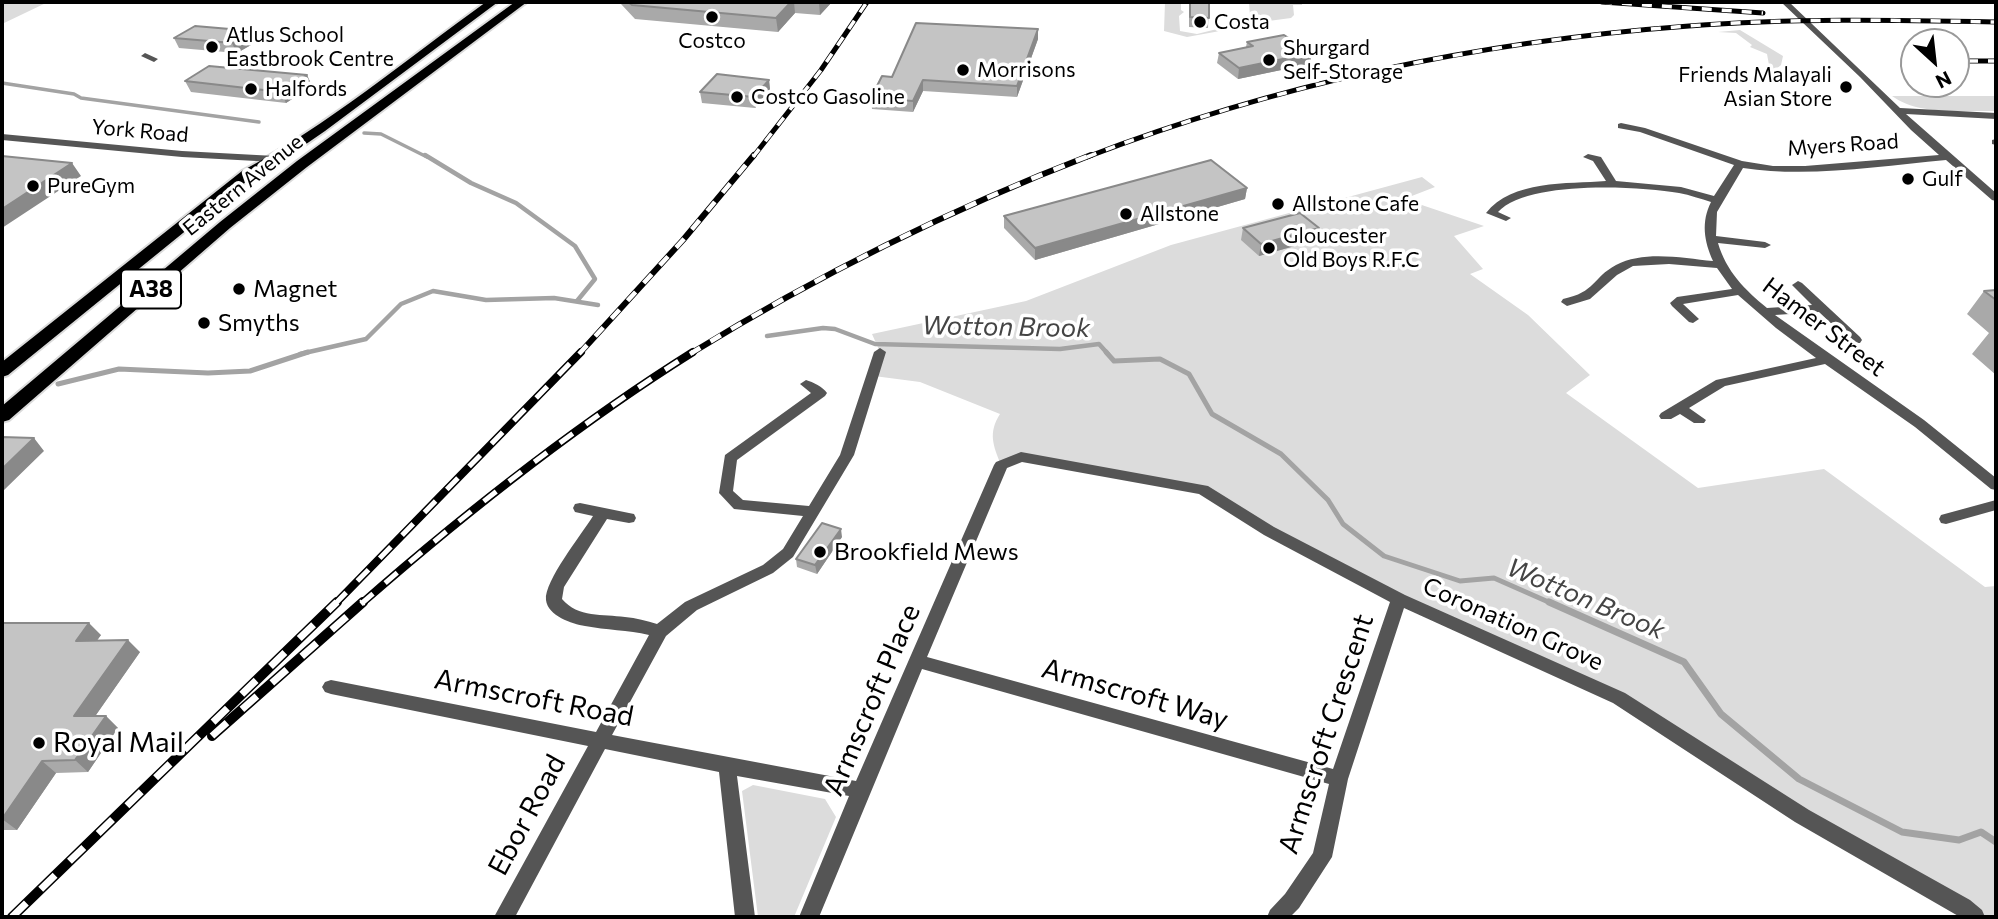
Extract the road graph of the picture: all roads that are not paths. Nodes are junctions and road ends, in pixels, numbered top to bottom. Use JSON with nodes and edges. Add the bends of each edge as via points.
{"nodes":[{"id":1,"x":493,"y":2,"type":"edge"},
{"id":2,"x":522,"y":2,"type":"edge"},
{"id":3,"x":1786,"y":2,"type":"edge"},
{"id":4,"x":1898,"y":111,"type":"junction"},
{"id":5,"x":1996,"y":116,"type":"edge"},
{"id":6,"x":1621,"y":125,"type":"dead end"},
{"id":7,"x":2,"y":136,"type":"edge"},
{"id":8,"x":1947,"y":157,"type":"junction"},
{"id":9,"x":275,"y":159,"type":"junction"},
{"id":10,"x":1598,"y":159,"type":"dead end"},
{"id":11,"x":302,"y":164,"type":"junction"},
{"id":12,"x":1740,"y":164,"type":"junction"},
{"id":13,"x":1613,"y":184,"type":"junction"},
{"id":14,"x":1996,"y":198,"type":"edge"},
{"id":15,"x":1716,"y":200,"type":"junction"},
{"id":16,"x":1506,"y":218,"type":"dead end"},
{"id":17,"x":225,"y":225,"type":"junction"},
{"id":18,"x":178,"y":228,"type":"junction"},
{"id":19,"x":1755,"y":234,"type":"dead end"},
{"id":20,"x":1712,"y":239,"type":"junction"},
{"id":21,"x":1720,"y":265,"type":"junction"},
{"id":22,"x":1798,"y":285,"type":"dead end"},
{"id":23,"x":1741,"y":291,"type":"junction"},
{"id":24,"x":1578,"y":304,"type":"dead end"},
{"id":25,"x":1823,"y":308,"type":"junction"},
{"id":26,"x":1764,"y":312,"type":"junction"},
{"id":27,"x":1693,"y":319,"type":"dead end"},
{"id":28,"x":1856,"y":340,"type":"dead end"},
{"id":29,"x":880,"y":352,"type":"dead end"},
{"id":30,"x":1828,"y":359,"type":"junction"},
{"id":31,"x":2,"y":371,"type":"edge"},
{"id":32,"x":806,"y":384,"type":"dead end"},
{"id":33,"x":1680,"y":408,"type":"junction"},
{"id":34,"x":2,"y":416,"type":"edge"},
{"id":35,"x":1666,"y":416,"type":"dead end"},
{"id":36,"x":1699,"y":420,"type":"dead end"},
{"id":37,"x":1001,"y":466,"type":"joint"},
{"id":38,"x":1996,"y":485,"type":"edge"},
{"id":39,"x":1996,"y":505,"type":"edge"},
{"id":40,"x":580,"y":508,"type":"dead end"},
{"id":41,"x":814,"y":512,"type":"junction"},
{"id":42,"x":603,"y":513,"type":"junction"},
{"id":43,"x":629,"y":518,"type":"dead end"},
{"id":44,"x":1946,"y":520,"type":"dead end"},
{"id":45,"x":1398,"y":599,"type":"junction"},
{"id":46,"x":660,"y":631,"type":"junction"},
{"id":47,"x":918,"y":661,"type":"junction"},
{"id":48,"x":331,"y":687,"type":"dead end"},
{"id":49,"x":600,"y":739,"type":"junction"},
{"id":50,"x":727,"y":766,"type":"junction"},
{"id":51,"x":1339,"y":779,"type":"junction"},
{"id":52,"x":861,"y":790,"type":"junction"},
{"id":53,"x":504,"y":917,"type":"edge"},
{"id":54,"x":744,"y":917,"type":"edge"},
{"id":55,"x":809,"y":917,"type":"edge"},
{"id":56,"x":1277,"y":917,"type":"edge"},
{"id":57,"x":1975,"y":917,"type":"edge"}],
"edges":[{"from":1,"to":9,"type":"highway","name":"Eastern Avenue","number":"A38"},
{"from":2,"to":11,"type":"highway","name":"Eastern Avenue","number":"A38"},
{"from":3,"to":4,"type":"street"},
{"from":4,"to":5,"type":"street"},
{"from":4,"to":8,"type":"street"},
{"from":6,"to":12,"type":"street","name":"Myers Road"},
{"from":7,"to":9,"type":"street","name":"York Road"},
{"from":8,"to":12,"type":"street","name":"Myers Road","via":[[1805,169]]},
{"from":8,"to":14,"type":"street"},
{"from":9,"to":11,"type":"highway"},
{"from":9,"to":18,"type":"highway","name":"Eastern Avenue","number":"A38","via":[[247,174]]},
{"from":10,"to":13,"type":"street"},
{"from":11,"to":17,"type":"highway","name":"Eastern Avenue","number":"A38"},
{"from":12,"to":15,"type":"street","name":"Hamer Street","via":[[1734,181]]},
{"from":13,"to":15,"type":"street","via":[[1681,190]]},
{"from":13,"to":16,"type":"street","via":[[1543,188],[1502,201],[1487,218]]},
{"from":15,"to":20,"type":"street","name":"Hamer Street","via":[[1710,220]]},
{"from":17,"to":18,"type":"highway"},
{"from":17,"to":34,"type":"highway","name":"Eastern Avenue","number":"A38"},
{"from":18,"to":31,"type":"highway","name":"Eastern Avenue","number":"A38"},
{"from":19,"to":20,"type":"street","via":[[1769,250]]},
{"from":20,"to":21,"type":"street","name":"Hamer Street"},
{"from":21,"to":23,"type":"street","name":"Hamer Street"},
{"from":21,"to":24,"type":"street","via":[[1653,260],[1621,267]]},
{"from":22,"to":25,"type":"street"},
{"from":23,"to":26,"type":"street","name":"Hamer Street"},
{"from":23,"to":27,"type":"street","via":[[1676,303]]},
{"from":25,"to":26,"type":"street"},
{"from":25,"to":28,"type":"street"},
{"from":26,"to":30,"type":"street","name":"Hamer Street"},
{"from":29,"to":41,"type":"street","via":[[847,455]]},
{"from":30,"to":33,"type":"street","via":[[1721,383]]},
{"from":30,"to":38,"type":"street","name":"Hamer Street"},
{"from":32,"to":41,"type":"street","via":[[820,393],[734,452],[726,493],[739,505]]},
{"from":33,"to":35,"type":"street"},
{"from":33,"to":36,"type":"street"},
{"from":37,"to":45,"type":"street","name":"Coronation Grove","via":[[1021,457],[1203,490],[1269,531]]},
{"from":37,"to":47,"type":"street","name":"Armscroft Place"},
{"from":39,"to":44,"type":"street"},
{"from":40,"to":42,"type":"street"},
{"from":41,"to":46,"type":"street","via":[[777,563],[691,606]]},
{"from":42,"to":43,"type":"street"},
{"from":42,"to":46,"type":"street","via":[[556,586],[554,601],[561,612],[574,618]]},
{"from":45,"to":51,"type":"street","name":"Armscroft Crescent"},
{"from":45,"to":57,"type":"street","name":"Coronation Grove","via":[[1619,698],[1802,816]]},
{"from":46,"to":49,"type":"street","name":"Ebor Road"},
{"from":47,"to":51,"type":"street","name":"Armscroft Way"},
{"from":47,"to":52,"type":"street","name":"Armscroft Place"},
{"from":48,"to":49,"type":"street","name":"Armscroft Road"},
{"from":49,"to":50,"type":"street","name":"Armscroft Road"},
{"from":49,"to":53,"type":"street","name":"Ebor Road"},
{"from":50,"to":52,"type":"street","name":"Armscroft Road"},
{"from":50,"to":54,"type":"street"},
{"from":51,"to":56,"type":"street","name":"Armscroft Crescent","via":[[1322,857]]},
{"from":52,"to":55,"type":"street","name":"Armscroft Place"}]}
